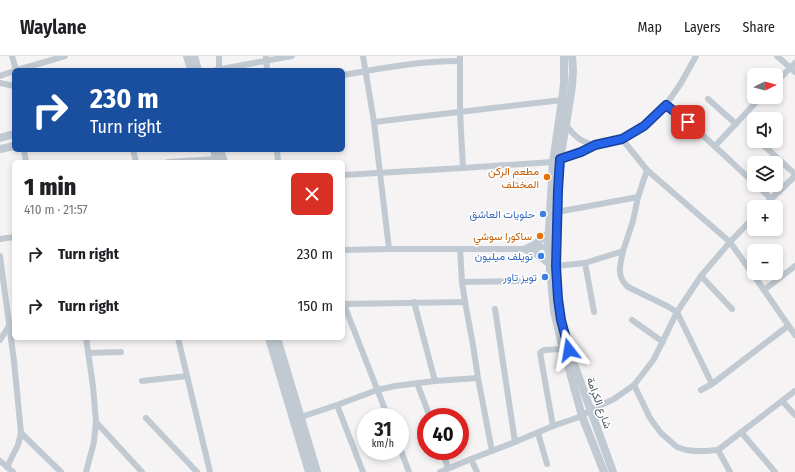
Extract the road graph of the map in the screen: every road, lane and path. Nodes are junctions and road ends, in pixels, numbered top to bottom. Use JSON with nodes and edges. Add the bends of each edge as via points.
{"nodes":[{"id":1,"x":12,"y":56,"type":"edge"},
{"id":2,"x":65,"y":56,"type":"edge"},
{"id":3,"x":187,"y":56,"type":"edge"},
{"id":4,"x":194,"y":56,"type":"edge"},
{"id":5,"x":220,"y":56,"type":"edge"},
{"id":6,"x":292,"y":56,"type":"edge"},
{"id":7,"x":363,"y":56,"type":"edge"},
{"id":8,"x":564,"y":56,"type":"edge"},
{"id":9,"x":572,"y":56,"type":"edge"},
{"id":10,"x":696,"y":56,"type":"edge"},
{"id":11,"x":777,"y":56,"type":"edge"},
{"id":12,"x":266,"y":58,"type":"edge"},
{"id":13,"x":460,"y":59,"type":"edge"},
{"id":14,"x":792,"y":65,"type":"edge"},
{"id":15,"x":15,"y":68,"type":"edge"},
{"id":16,"x":23,"y":68,"type":"edge"},
{"id":17,"x":190,"y":68,"type":"edge"},
{"id":18,"x":197,"y":68,"type":"edge"},
{"id":19,"x":218,"y":68,"type":"edge"},
{"id":20,"x":226,"y":68,"type":"edge"},
{"id":21,"x":267,"y":68,"type":"edge"},
{"id":22,"x":365,"y":71,"type":"junction"},
{"id":23,"x":12,"y":72,"type":"edge"},
{"id":24,"x":795,"y":72,"type":"edge"},
{"id":25,"x":345,"y":75,"type":"edge"},
{"id":26,"x":783,"y":75,"type":"edge"},
{"id":27,"x":0,"y":76,"type":"edge"},
{"id":28,"x":0,"y":83,"type":"edge"},
{"id":29,"x":568,"y":85,"type":"junction"},
{"id":30,"x":12,"y":86,"type":"edge"},
{"id":31,"x":708,"y":99,"type":"dead end"},
{"id":32,"x":562,"y":100,"type":"junction"},
{"id":33,"x":755,"y":104,"type":"edge"},
{"id":34,"x":666,"y":105,"type":"junction"},
{"id":35,"x":460,"y":112,"type":"junction"},
{"id":36,"x":374,"y":122,"type":"junction"},
{"id":37,"x":736,"y":124,"type":"junction"},
{"id":38,"x":566,"y":125,"type":"junction"},
{"id":39,"x":12,"y":135,"type":"edge"},
{"id":40,"x":0,"y":138,"type":"edge"},
{"id":41,"x":622,"y":139,"type":"junction"},
{"id":42,"x":595,"y":145,"type":"junction"},
{"id":43,"x":12,"y":146,"type":"edge"},
{"id":44,"x":715,"y":146,"type":"junction"},
{"id":45,"x":766,"y":148,"type":"edge"},
{"id":46,"x":0,"y":149,"type":"edge"},
{"id":47,"x":557,"y":160,"type":"junction"},
{"id":48,"x":463,"y":168,"type":"junction"},
{"id":49,"x":647,"y":170,"type":"junction"},
{"id":50,"x":380,"y":173,"type":"junction"},
{"id":51,"x":345,"y":175,"type":"edge"},
{"id":52,"x":795,"y":175,"type":"edge"},
{"id":53,"x":747,"y":176,"type":"edge"},
{"id":54,"x":765,"y":192,"type":"edge"},
{"id":55,"x":638,"y":197,"type":"junction"},
{"id":56,"x":771,"y":198,"type":"joint"},
{"id":57,"x":557,"y":212,"type":"junction"},
{"id":58,"x":747,"y":224,"type":"edge"},
{"id":59,"x":549,"y":232,"type":"junction"},
{"id":60,"x":12,"y":236,"type":"edge"},
{"id":61,"x":0,"y":239,"type":"edge"},
{"id":62,"x":730,"y":242,"type":"junction"},
{"id":63,"x":552,"y":246,"type":"junction"},
{"id":64,"x":389,"y":249,"type":"junction"},
{"id":65,"x":460,"y":249,"type":"junction"},
{"id":66,"x":526,"y":249,"type":"junction"},
{"id":67,"x":345,"y":250,"type":"edge"},
{"id":68,"x":623,"y":251,"type":"junction"},
{"id":69,"x":0,"y":256,"type":"edge"},
{"id":70,"x":585,"y":263,"type":"junction"},
{"id":71,"x":553,"y":265,"type":"junction"},
{"id":72,"x":795,"y":266,"type":"edge"},
{"id":73,"x":701,"y":276,"type":"junction"},
{"id":74,"x":518,"y":281,"type":"dead end"},
{"id":75,"x":462,"y":282,"type":"junction"},
{"id":76,"x":764,"y":290,"type":"junction"},
{"id":77,"x":414,"y":302,"type":"junction"},
{"id":78,"x":465,"y":302,"type":"junction"},
{"id":79,"x":345,"y":303,"type":"edge"},
{"id":80,"x":345,"y":308,"type":"edge"},
{"id":81,"x":495,"y":309,"type":"dead end"},
{"id":82,"x":732,"y":309,"type":"dead end"},
{"id":83,"x":594,"y":312,"type":"dead end"},
{"id":84,"x":677,"y":312,"type":"junction"},
{"id":85,"x":632,"y":320,"type":"dead end"},
{"id":86,"x":9,"y":326,"type":"junction"},
{"id":87,"x":793,"y":330,"type":"edge"},
{"id":88,"x":0,"y":340,"type":"edge"},
{"id":89,"x":86,"y":340,"type":"edge"},
{"id":90,"x":179,"y":340,"type":"edge"},
{"id":91,"x":270,"y":340,"type":"edge"},
{"id":92,"x":279,"y":340,"type":"edge"},
{"id":93,"x":663,"y":342,"type":"junction"},
{"id":94,"x":564,"y":349,"type":"junction"},
{"id":95,"x":121,"y":352,"type":"dead end"},
{"id":96,"x":88,"y":353,"type":"junction"},
{"id":97,"x":188,"y":376,"type":"junction"},
{"id":98,"x":478,"y":378,"type":"junction"},
{"id":99,"x":142,"y":381,"type":"dead end"},
{"id":100,"x":435,"y":381,"type":"junction"},
{"id":101,"x":417,"y":383,"type":"junction"},
{"id":102,"x":712,"y":384,"type":"junction"},
{"id":103,"x":634,"y":385,"type":"junction"},
{"id":104,"x":377,"y":390,"type":"junction"},
{"id":105,"x":702,"y":390,"type":"dead end"},
{"id":106,"x":795,"y":391,"type":"edge"},
{"id":107,"x":782,"y":401,"type":"junction"},
{"id":108,"x":337,"y":405,"type":"junction"},
{"id":109,"x":384,"y":408,"type":"edge"},
{"id":110,"x":427,"y":408,"type":"edge"},
{"id":111,"x":590,"y":410,"type":"junction"},
{"id":112,"x":291,"y":413,"type":"junction"},
{"id":113,"x":795,"y":415,"type":"edge"},
{"id":114,"x":582,"y":416,"type":"junction"},
{"id":115,"x":301,"y":417,"type":"junction"},
{"id":116,"x":146,"y":418,"type":"dead end"},
{"id":117,"x":96,"y":422,"type":"junction"},
{"id":118,"x":553,"y":426,"type":"junction"},
{"id":119,"x":538,"y":432,"type":"junction"},
{"id":120,"x":741,"y":432,"type":"junction"},
{"id":121,"x":22,"y":433,"type":"junction"},
{"id":122,"x":516,"y":442,"type":"junction"},
{"id":123,"x":718,"y":450,"type":"junction"},
{"id":124,"x":492,"y":451,"type":"junction"},
{"id":125,"x":471,"y":459,"type":"junction"},
{"id":126,"x":405,"y":460,"type":"edge"},
{"id":127,"x":445,"y":460,"type":"edge"},
{"id":128,"x":0,"y":461,"type":"edge"},
{"id":129,"x":548,"y":464,"type":"dead end"},
{"id":130,"x":7,"y":466,"type":"junction"},
{"id":131,"x":448,"y":468,"type":"junction"},
{"id":132,"x":13,"y":472,"type":"edge"},
{"id":133,"x":61,"y":472,"type":"edge"},
{"id":134,"x":86,"y":472,"type":"edge"},
{"id":135,"x":142,"y":472,"type":"edge"},
{"id":136,"x":197,"y":472,"type":"edge"},
{"id":137,"x":210,"y":472,"type":"edge"},
{"id":138,"x":309,"y":472,"type":"edge"},
{"id":139,"x":317,"y":472,"type":"edge"},
{"id":140,"x":363,"y":472,"type":"edge"},
{"id":141,"x":410,"y":472,"type":"edge"},
{"id":142,"x":440,"y":472,"type":"edge"},
{"id":143,"x":477,"y":472,"type":"edge"},
{"id":144,"x":604,"y":472,"type":"edge"},
{"id":145,"x":613,"y":472,"type":"edge"},
{"id":146,"x":730,"y":472,"type":"edge"},
{"id":147,"x":775,"y":472,"type":"edge"}],
"edges":[{"from":1,"to":15,"type":"street"},
{"from":2,"to":16,"type":"street"},
{"from":3,"to":17,"type":"street"},
{"from":4,"to":18,"type":"street"},
{"from":5,"to":19,"type":"street"},
{"from":6,"to":12,"type":"street"},
{"from":7,"to":22,"type":"street"},
{"from":8,"to":29,"type":"street","name":"شارع الكرامة"},
{"from":9,"to":29,"type":"street","name":"شارع الكرامة","via":[[573,70]]},
{"from":10,"to":34,"type":"street"},
{"from":11,"to":14,"type":"street"},
{"from":12,"to":20,"type":"street"},
{"from":12,"to":21,"type":"street"},
{"from":13,"to":22,"type":"street"},
{"from":13,"to":35,"type":"street"},
{"from":14,"to":24,"type":"street"},
{"from":14,"to":26,"type":"street"},
{"from":22,"to":25,"type":"street"},
{"from":22,"to":36,"type":"street"},
{"from":23,"to":27,"type":"street"},
{"from":28,"to":30,"type":"street"},
{"from":29,"to":32,"type":"street","name":"شارع الكرامة"},
{"from":29,"to":38,"type":"street","name":"شارع الكرامة"},
{"from":31,"to":37,"type":"street"},
{"from":32,"to":35,"type":"street"},
{"from":32,"to":47,"type":"street","name":"شارع الكرامة"},
{"from":33,"to":37,"type":"street"},
{"from":34,"to":41,"type":"street","via":[[644,126]]},
{"from":34,"to":44,"type":"street"},
{"from":35,"to":36,"type":"street"},
{"from":35,"to":48,"type":"street"},
{"from":36,"to":50,"type":"street"},
{"from":37,"to":44,"type":"street"},
{"from":38,"to":42,"type":"street","via":[[577,137]]},
{"from":38,"to":47,"type":"street","name":"شارع الكرامة"},
{"from":39,"to":40,"type":"street"},
{"from":41,"to":42,"type":"street"},
{"from":41,"to":49,"type":"street"},
{"from":42,"to":47,"type":"street"},
{"from":43,"to":46,"type":"street"},
{"from":44,"to":53,"type":"street"},
{"from":45,"to":52,"type":"street"},
{"from":47,"to":48,"type":"street"},
{"from":47,"to":57,"type":"street","name":"شارع الكرامة"},
{"from":47,"to":59,"type":"street","name":"شارع الكرامة"},
{"from":48,"to":50,"type":"street"},
{"from":49,"to":55,"type":"street"},
{"from":49,"to":62,"type":"street"},
{"from":50,"to":51,"type":"street"},
{"from":50,"to":64,"type":"street"},
{"from":52,"to":56,"type":"street"},
{"from":54,"to":56,"type":"street"},
{"from":55,"to":57,"type":"street"},
{"from":55,"to":68,"type":"street"},
{"from":57,"to":63,"type":"street","name":"شارع الكرامة"},
{"from":58,"to":62,"type":"street"},
{"from":59,"to":63,"type":"street","name":"شارع الكرامة"},
{"from":59,"to":66,"type":"street","via":[[534,246]]},
{"from":60,"to":61,"type":"street"},
{"from":62,"to":73,"type":"street"},
{"from":62,"to":76,"type":"street"},
{"from":63,"to":66,"type":"street"},
{"from":63,"to":71,"type":"street","name":"شارع الكرامة"},
{"from":64,"to":65,"type":"street"},
{"from":64,"to":67,"type":"street"},
{"from":65,"to":66,"type":"street"},
{"from":65,"to":75,"type":"street"},
{"from":66,"to":71,"type":"street"},
{"from":68,"to":70,"type":"street"},
{"from":68,"to":84,"type":"street","via":[[620,277],[624,283],[634,291]]},
{"from":69,"to":86,"type":"street"},
{"from":70,"to":71,"type":"street"},
{"from":70,"to":83,"type":"street"},
{"from":71,"to":94,"type":"street","name":"شارع الكرامة","via":[[554,311]]},
{"from":71,"to":111,"type":"street","name":"شارع الكرامة","via":[[561,320]]},
{"from":72,"to":76,"type":"street"},
{"from":73,"to":82,"type":"street"},
{"from":73,"to":84,"type":"street"},
{"from":74,"to":75,"type":"street"},
{"from":75,"to":78,"type":"street"},
{"from":76,"to":87,"type":"street"},
{"from":77,"to":78,"type":"street"},
{"from":77,"to":79,"type":"street"},
{"from":77,"to":100,"type":"street"},
{"from":78,"to":98,"type":"street"},
{"from":80,"to":104,"type":"street"},
{"from":81,"to":122,"type":"street"},
{"from":84,"to":93,"type":"street"},
{"from":84,"to":102,"type":"street"},
{"from":85,"to":93,"type":"street"},
{"from":86,"to":88,"type":"street"},
{"from":86,"to":121,"type":"street"},
{"from":87,"to":102,"type":"street"},
{"from":89,"to":96,"type":"street"},
{"from":90,"to":97,"type":"street"},
{"from":91,"to":112,"type":"street"},
{"from":92,"to":115,"type":"street"},
{"from":93,"to":103,"type":"street","via":[[654,359]]},
{"from":94,"to":114,"type":"street","name":"شارع الكرامة"},
{"from":94,"to":118,"type":"street","via":[[544,350],[540,353]]},
{"from":95,"to":96,"type":"street"},
{"from":96,"to":117,"type":"street"},
{"from":97,"to":99,"type":"street"},
{"from":97,"to":137,"type":"street"},
{"from":98,"to":100,"type":"street"},
{"from":98,"to":124,"type":"street"},
{"from":100,"to":101,"type":"street"},
{"from":101,"to":104,"type":"street"},
{"from":101,"to":110,"type":"street"},
{"from":102,"to":105,"type":"street"},
{"from":103,"to":111,"type":"street","via":[[614,399]]},
{"from":103,"to":123,"type":"street","via":[[650,418],[661,433],[677,446],[695,451]]},
{"from":104,"to":108,"type":"street"},
{"from":104,"to":109,"type":"street"},
{"from":106,"to":107,"type":"street"},
{"from":107,"to":113,"type":"street"},
{"from":107,"to":120,"type":"street"},
{"from":108,"to":115,"type":"street"},
{"from":108,"to":140,"type":"street"},
{"from":111,"to":114,"type":"street"},
{"from":111,"to":145,"type":"street","name":"شارع الكرامة"},
{"from":112,"to":115,"type":"street"},
{"from":112,"to":138,"type":"street"},
{"from":114,"to":118,"type":"street"},
{"from":114,"to":144,"type":"street","name":"شارع الكرامة"},
{"from":115,"to":139,"type":"street"},
{"from":116,"to":136,"type":"street"},
{"from":117,"to":134,"type":"street"},
{"from":117,"to":135,"type":"street"},
{"from":118,"to":119,"type":"street"},
{"from":119,"to":122,"type":"street"},
{"from":119,"to":129,"type":"street"},
{"from":120,"to":123,"type":"street"},
{"from":120,"to":147,"type":"street"},
{"from":121,"to":130,"type":"street"},
{"from":121,"to":133,"type":"street"},
{"from":122,"to":124,"type":"street"},
{"from":123,"to":146,"type":"street"},
{"from":124,"to":125,"type":"street"},
{"from":125,"to":131,"type":"street"},
{"from":125,"to":143,"type":"street"},
{"from":126,"to":141,"type":"street"},
{"from":127,"to":131,"type":"street"},
{"from":128,"to":130,"type":"street"},
{"from":130,"to":132,"type":"street"},
{"from":131,"to":142,"type":"street"}]}
